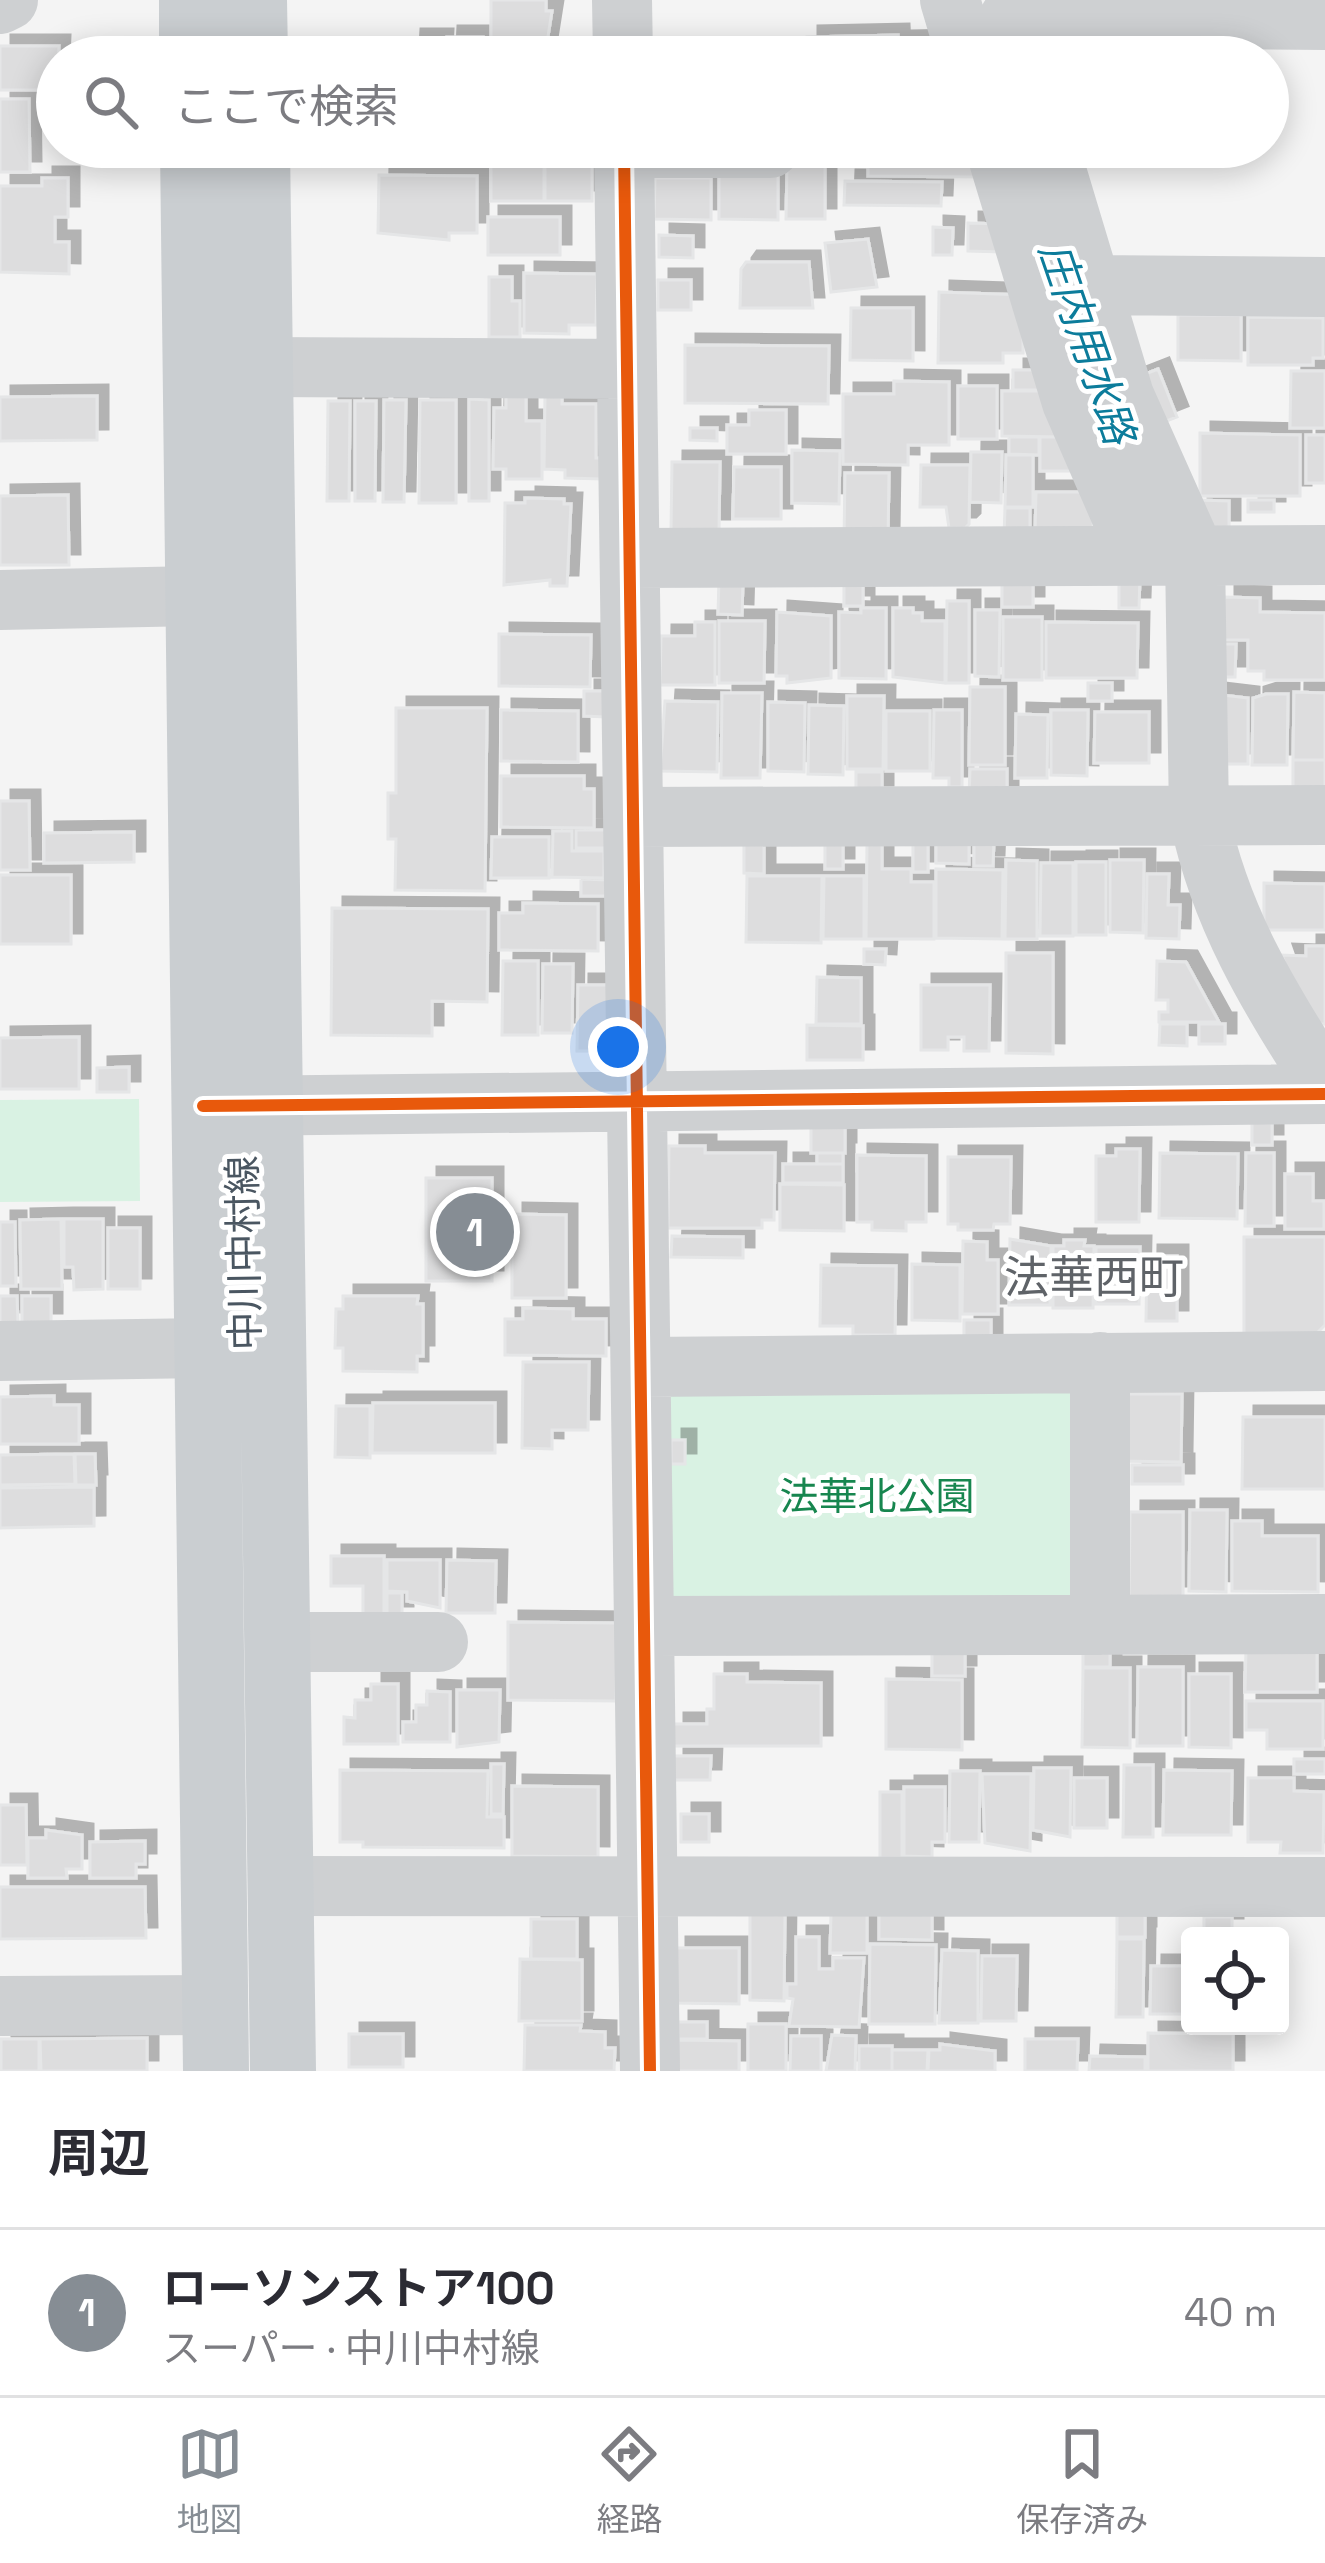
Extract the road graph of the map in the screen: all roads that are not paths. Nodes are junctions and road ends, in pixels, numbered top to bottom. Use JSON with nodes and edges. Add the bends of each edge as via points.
{"nodes":[{"id":1,"x":8,"y":0,"type":"edge"},
{"id":2,"x":192,"y":0,"type":"edge"},
{"id":3,"x":254,"y":0,"type":"edge"},
{"id":4,"x":622,"y":0,"type":"edge"},
{"id":5,"x":950,"y":0,"type":"edge"},
{"id":6,"x":0,"y":4,"type":"edge"},
{"id":7,"x":1325,"y":20,"type":"edge"},
{"id":8,"x":1001,"y":33,"type":"edge"},
{"id":9,"x":192,"y":36,"type":"edge"},
{"id":10,"x":255,"y":36,"type":"edge"},
{"id":11,"x":623,"y":36,"type":"edge"},
{"id":12,"x":193,"y":168,"type":"edge"},
{"id":13,"x":256,"y":168,"type":"edge"},
{"id":14,"x":624,"y":168,"type":"edge"},
{"id":15,"x":1000,"y":168,"type":"edge"},
{"id":16,"x":1055,"y":168,"type":"edge"},
{"id":17,"x":1091,"y":285,"type":"junction"},
{"id":18,"x":1325,"y":287,"type":"edge"},
{"id":19,"x":261,"y":367,"type":"junction"},
{"id":20,"x":628,"y":369,"type":"junction"},
{"id":21,"x":1167,"y":556,"type":"junction"},
{"id":22,"x":1325,"y":556,"type":"edge"},
{"id":23,"x":630,"y":558,"type":"junction"},
{"id":24,"x":196,"y":596,"type":"junction"},
{"id":25,"x":0,"y":600,"type":"edge"},
{"id":26,"x":1325,"y":815,"type":"edge"},
{"id":27,"x":1199,"y":816,"type":"junction"},
{"id":28,"x":634,"y":817,"type":"junction"},
{"id":29,"x":1325,"y":1085,"type":"edge"},
{"id":30,"x":1325,"y":1094,"type":"edge"},
{"id":31,"x":639,"y":1102,"type":"junction"},
{"id":32,"x":203,"y":1106,"type":"junction"},
{"id":33,"x":272,"y":1106,"type":"junction"},
{"id":34,"x":206,"y":1348,"type":"junction"},
{"id":35,"x":0,"y":1351,"type":"edge"},
{"id":36,"x":1325,"y":1360,"type":"edge"},
{"id":37,"x":1100,"y":1362,"type":"junction"},
{"id":38,"x":644,"y":1366,"type":"junction"},
{"id":39,"x":1325,"y":1624,"type":"edge"},
{"id":40,"x":1100,"y":1625,"type":"junction"},
{"id":41,"x":646,"y":1626,"type":"junction"},
{"id":42,"x":278,"y":1642,"type":"junction"},
{"id":43,"x":438,"y":1642,"type":"dead end"},
{"id":44,"x":280,"y":1886,"type":"junction"},
{"id":45,"x":647,"y":1887,"type":"junction"},
{"id":46,"x":1325,"y":1887,"type":"edge"},
{"id":47,"x":0,"y":2006,"type":"edge"},
{"id":48,"x":215,"y":2006,"type":"junction"},
{"id":49,"x":216,"y":2071,"type":"edge"},
{"id":50,"x":283,"y":2071,"type":"edge"},
{"id":51,"x":650,"y":2071,"type":"edge"}],
"edges":[{"from":1,"to":6,"type":"street"},
{"from":2,"to":9,"type":"main road"},
{"from":3,"to":10,"type":"main road"},
{"from":4,"to":11,"type":"street"},
{"from":5,"to":8,"type":"street"},
{"from":7,"to":8,"type":"street"},
{"from":12,"to":24,"type":"main road","name":"中川中村線"},
{"from":13,"to":19,"type":"main road","name":"中川中村線"},
{"from":14,"to":20,"type":"street"},
{"from":15,"to":21,"type":"street","via":[[1072,402]]},
{"from":16,"to":17,"type":"street"},
{"from":17,"to":18,"type":"street"},
{"from":17,"to":21,"type":"street"},
{"from":19,"to":20,"type":"street"},
{"from":19,"to":33,"type":"main road","name":"中川中村線"},
{"from":20,"to":23,"type":"street"},
{"from":21,"to":22,"type":"street"},
{"from":21,"to":23,"type":"street"},
{"from":21,"to":27,"type":"street"},
{"from":23,"to":28,"type":"street"},
{"from":24,"to":25,"type":"street"},
{"from":24,"to":32,"type":"main road","name":"中川中村線"},
{"from":26,"to":27,"type":"street"},
{"from":27,"to":28,"type":"street"},
{"from":27,"to":29,"type":"street","via":[[1240,947]]},
{"from":28,"to":31,"type":"street"},
{"from":30,"to":31,"type":"street"},
{"from":31,"to":33,"type":"street"},
{"from":31,"to":38,"type":"street"},
{"from":32,"to":33,"type":"street"},
{"from":32,"to":34,"type":"main road","name":"中川中村線"},
{"from":33,"to":42,"type":"main road","name":"中川中村線"},
{"from":34,"to":35,"type":"street"},
{"from":34,"to":48,"type":"main road","name":"中川中村線"},
{"from":36,"to":37,"type":"street"},
{"from":37,"to":38,"type":"street"},
{"from":37,"to":40,"type":"street"},
{"from":38,"to":41,"type":"street"},
{"from":39,"to":40,"type":"street"},
{"from":40,"to":41,"type":"street"},
{"from":41,"to":45,"type":"street"},
{"from":42,"to":43,"type":"street"},
{"from":42,"to":44,"type":"main road","name":"中川中村線"},
{"from":44,"to":45,"type":"street"},
{"from":44,"to":50,"type":"main road","name":"中川中村線"},
{"from":45,"to":46,"type":"street"},
{"from":45,"to":51,"type":"street"},
{"from":47,"to":48,"type":"street"},
{"from":48,"to":49,"type":"main road","name":"中川中村線"}]}
